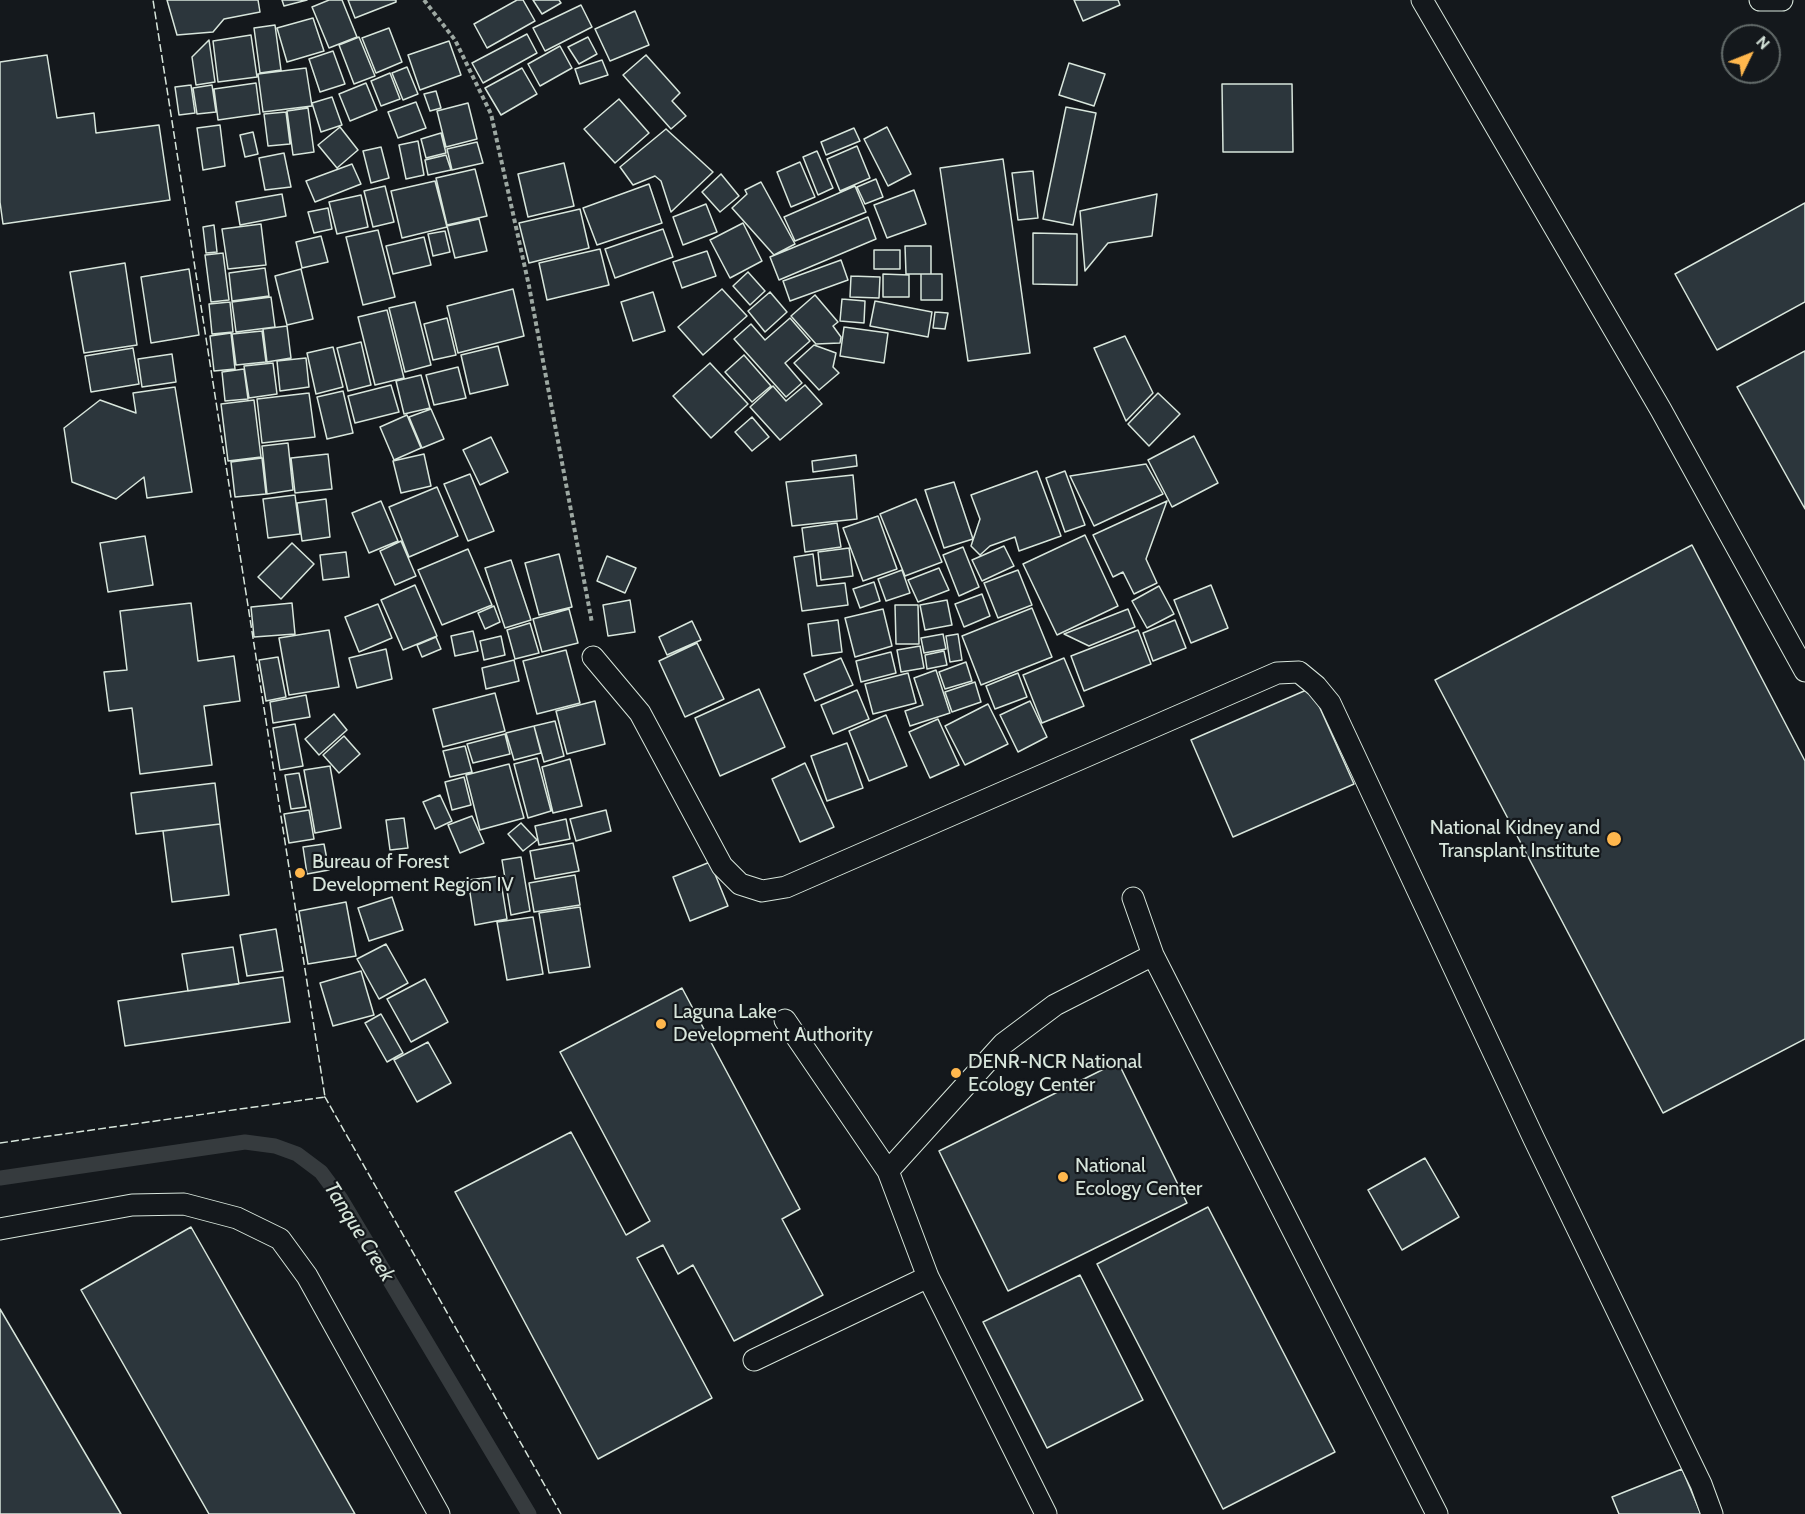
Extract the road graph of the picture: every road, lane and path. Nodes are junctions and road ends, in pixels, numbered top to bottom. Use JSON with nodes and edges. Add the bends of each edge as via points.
{"nodes":[{"id":1,"x":424,"y":0,"type":"edge"},
{"id":2,"x":1422,"y":0,"type":"edge"},
{"id":3,"x":1760,"y":0,"type":"edge"},
{"id":4,"x":1782,"y":0,"type":"edge"},
{"id":5,"x":593,"y":657,"type":"joint"},
{"id":6,"x":1805,"y":670,"type":"edge"},
{"id":7,"x":1133,"y":898,"type":"dead end"},
{"id":8,"x":1153,"y":955,"type":"junction"},
{"id":9,"x":785,"y":1020,"type":"dead end"},
{"id":10,"x":888,"y":1171,"type":"junction"},
{"id":11,"x":0,"y":1229,"type":"edge"},
{"id":12,"x":928,"y":1277,"type":"junction"},
{"id":13,"x":754,"y":1359,"type":"dead end"},
{"id":14,"x":439,"y":1514,"type":"edge"},
{"id":15,"x":1047,"y":1514,"type":"edge"},
{"id":16,"x":1437,"y":1514,"type":"edge"},
{"id":17,"x":1712,"y":1514,"type":"edge"}],
"edges":[{"from":1,"to":5,"type":"path","via":[[455,40],[491,114],[529,286],[590,607]]},
{"from":2,"to":6,"type":"lane","via":[[1661,410]]},
{"from":3,"to":4,"type":"lane"},
{"from":5,"to":17,"type":"lane","via":[[640,713],[722,866],[740,884],[762,891],[786,887],[1277,674],[1299,672],[1330,703]]},
{"from":7,"to":8,"type":"lane"},
{"from":8,"to":10,"type":"lane","via":[[1055,1005],[1003,1044]]},
{"from":8,"to":16,"type":"lane"},
{"from":9,"to":10,"type":"lane"},
{"from":10,"to":12,"type":"lane"},
{"from":11,"to":14,"type":"lane","via":[[132,1205],[184,1204],[237,1218],[280,1239],[307,1276]]},
{"from":12,"to":13,"type":"lane"},
{"from":12,"to":15,"type":"lane"}]}
